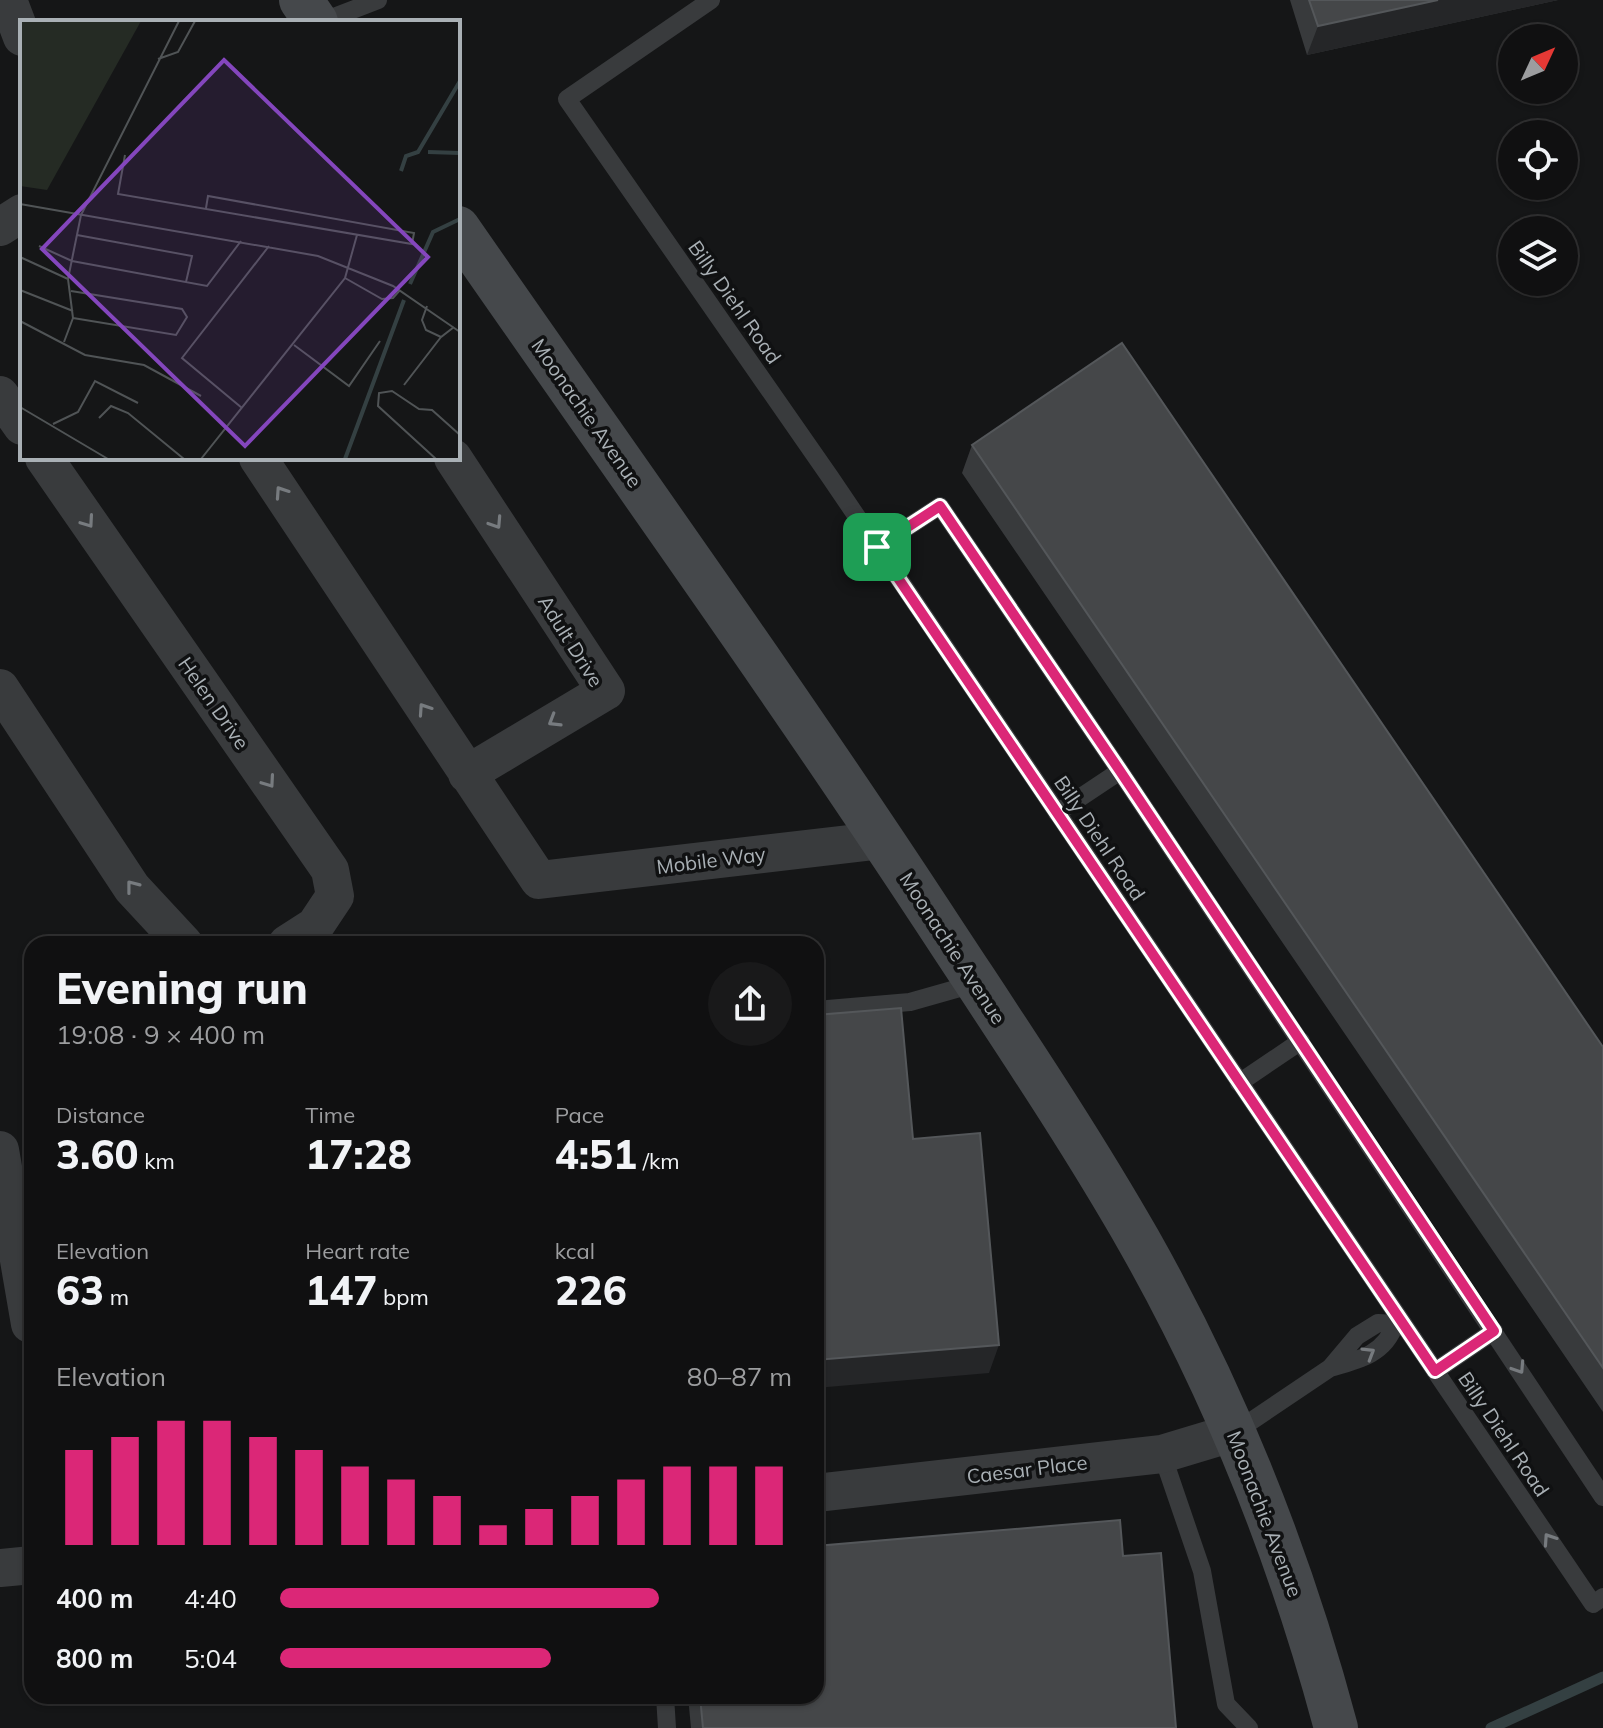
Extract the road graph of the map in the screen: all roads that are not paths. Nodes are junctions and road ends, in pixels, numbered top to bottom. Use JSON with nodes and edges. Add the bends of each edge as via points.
{"nodes":[{"id":1,"x":8,"y":0,"type":"edge"},
{"id":2,"x":301,"y":0,"type":"edge"},
{"id":3,"x":378,"y":0,"type":"edge"},
{"id":4,"x":711,"y":0,"type":"edge"},
{"id":5,"x":316,"y":20,"type":"edge"},
{"id":6,"x":323,"y":20,"type":"edge"},
{"id":7,"x":20,"y":32,"type":"edge"},
{"id":8,"x":20,"y":214,"type":"edge"},
{"id":9,"x":0,"y":227,"type":"edge"},
{"id":10,"x":460,"y":231,"type":"edge"},
{"id":11,"x":0,"y":395,"type":"edge"},
{"id":12,"x":20,"y":423,"type":"edge"},
{"id":13,"x":45,"y":460,"type":"edge"},
{"id":14,"x":259,"y":460,"type":"edge"},
{"id":15,"x":454,"y":460,"type":"edge"},
{"id":16,"x":877,"y":547,"type":"junction"},
{"id":17,"x":0,"y":688,"type":"edge"},
{"id":18,"x":1120,"y":771,"type":"junction"},
{"id":19,"x":467,"y":774,"type":"junction"},
{"id":20,"x":1057,"y":813,"type":"junction"},
{"id":21,"x":883,"y":840,"type":"junction"},
{"id":22,"x":177,"y":936,"type":"edge"},
{"id":23,"x":299,"y":936,"type":"edge"},
{"id":24,"x":977,"y":983,"type":"junction"},
{"id":25,"x":824,"y":1009,"type":"edge"},
{"id":26,"x":1301,"y":1041,"type":"junction"},
{"id":27,"x":1239,"y":1083,"type":"junction"},
{"id":28,"x":0,"y":1150,"type":"edge"},
{"id":29,"x":24,"y":1289,"type":"edge"},
{"id":30,"x":1398,"y":1322,"type":"junction"},
{"id":31,"x":1494,"y":1331,"type":"junction"},
{"id":32,"x":1435,"y":1371,"type":"junction"},
{"id":33,"x":1235,"y":1432,"type":"junction"},
{"id":34,"x":1162,"y":1454,"type":"junction"},
{"id":35,"x":824,"y":1492,"type":"edge"},
{"id":36,"x":1603,"y":1497,"type":"edge"},
{"id":37,"x":24,"y":1566,"type":"edge"},
{"id":38,"x":0,"y":1568,"type":"edge"},
{"id":39,"x":1598,"y":1600,"type":"edge"},
{"id":40,"x":666,"y":1704,"type":"edge"},
{"id":41,"x":667,"y":1728,"type":"edge"},
{"id":42,"x":1249,"y":1728,"type":"edge"},
{"id":43,"x":1336,"y":1728,"type":"edge"}],
"edges":[{"from":1,"to":7,"type":"street"},
{"from":2,"to":5,"type":"main road"},
{"from":3,"to":6,"type":"lane"},
{"from":4,"to":16,"type":"lane","name":"Billy Diehl Road","via":[[567,99]]},
{"from":8,"to":9,"type":"street"},
{"from":10,"to":21,"type":"main road","name":"Moonachie Avenue"},
{"from":11,"to":12,"type":"street"},
{"from":13,"to":23,"type":"street","name":"Helen Drive","one_way":true,"via":[[330,870],[335,896],[315,926]]},
{"from":19,"to":14,"type":"street","one_way":true},
{"from":15,"to":19,"type":"street","name":"Adult Drive","one_way":true,"via":[[606,691]]},
{"from":16,"to":18,"type":"lane","via":[[940,506]]},
{"from":16,"to":20,"type":"lane","name":"Billy Diehl Road"},
{"from":22,"to":17,"type":"street","one_way":true,"via":[[132,888]]},
{"from":18,"to":20,"type":"lane"},
{"from":18,"to":26,"type":"lane"},
{"from":19,"to":21,"type":"street","name":"Mobile Way","via":[[539,880]]},
{"from":20,"to":27,"type":"lane","name":"Billy Diehl Road"},
{"from":21,"to":24,"type":"main road","name":"Moonachie Avenue"},
{"from":24,"to":25,"type":"lane","via":[[910,1002]]},
{"from":24,"to":33,"type":"main road","name":"Moonachie Avenue","via":[[1141,1244]]},
{"from":26,"to":27,"type":"lane"},
{"from":26,"to":31,"type":"lane"},
{"from":27,"to":30,"type":"lane","name":"Billy Diehl Road"},
{"from":28,"to":29,"type":"street"},
{"from":30,"to":32,"type":"lane","name":"Billy Diehl Road"},
{"from":30,"to":33,"type":"lane","via":[[1390,1340],[1361,1360],[1330,1368]]},
{"from":31,"to":32,"type":"lane"},
{"from":31,"to":36,"type":"lane","one_way":true},
{"from":39,"to":32,"type":"lane","name":"Billy Diehl Road","one_way":true},
{"from":33,"to":34,"type":"street","name":"Caesar Place"},
{"from":33,"to":43,"type":"main road","name":"Moonachie Avenue","via":[[1294,1590]]},
{"from":34,"to":35,"type":"street","name":"Caesar Place"},
{"from":34,"to":42,"type":"lane","via":[[1202,1571],[1226,1704]]},
{"from":37,"to":38,"type":"street"},
{"from":40,"to":41,"type":"lane"}]}
